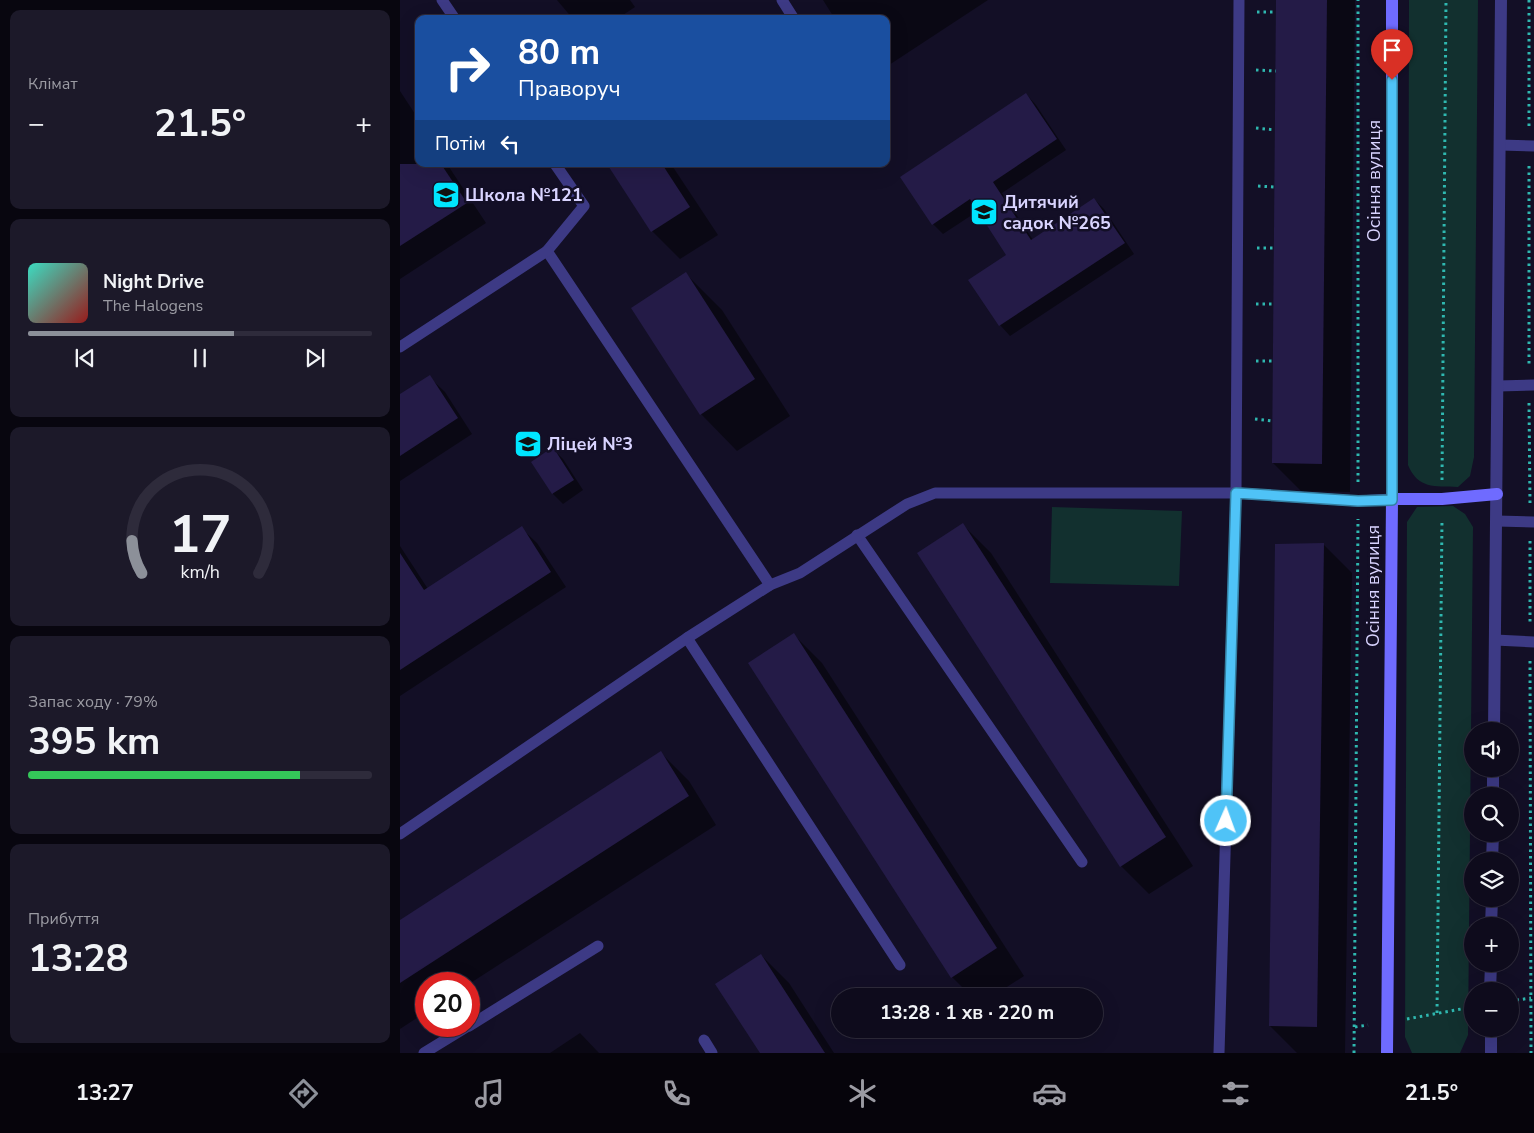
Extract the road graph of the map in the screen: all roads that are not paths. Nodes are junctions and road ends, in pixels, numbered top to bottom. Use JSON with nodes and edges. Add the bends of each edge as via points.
{"nodes":[{"id":1,"x":442,"y":0,"type":"edge"},
{"id":2,"x":782,"y":0,"type":"edge"},
{"id":3,"x":1239,"y":0,"type":"edge"},
{"id":4,"x":1392,"y":0,"type":"edge"},
{"id":5,"x":1501,"y":0,"type":"edge"},
{"id":6,"x":452,"y":15,"type":"edge"},
{"id":7,"x":791,"y":15,"type":"edge"},
{"id":8,"x":1500,"y":145,"type":"junction"},
{"id":9,"x":1534,"y":146,"type":"edge"},
{"id":10,"x":557,"y":167,"type":"edge"},
{"id":11,"x":547,"y":251,"type":"junction"},
{"id":12,"x":400,"y":347,"type":"edge"},
{"id":13,"x":1534,"y":385,"type":"edge"},
{"id":14,"x":1498,"y":386,"type":"junction"},
{"id":15,"x":1236,"y":493,"type":"junction"},
{"id":16,"x":1497,"y":494,"type":"junction"},
{"id":17,"x":1392,"y":500,"type":"junction"},
{"id":18,"x":1497,"y":521,"type":"junction"},
{"id":19,"x":1534,"y":522,"type":"edge"},
{"id":20,"x":856,"y":535,"type":"junction"},
{"id":21,"x":770,"y":585,"type":"junction"},
{"id":22,"x":687,"y":638,"type":"junction"},
{"id":23,"x":1495,"y":640,"type":"junction"},
{"id":24,"x":1534,"y":642,"type":"edge"},
{"id":25,"x":1494,"y":722,"type":"edge"},
{"id":26,"x":400,"y":834,"type":"edge"},
{"id":27,"x":1082,"y":862,"type":"dead end"},
{"id":28,"x":598,"y":946,"type":"dead end"},
{"id":29,"x":900,"y":965,"type":"dead end"},
{"id":30,"x":480,"y":1019,"type":"edge"},
{"id":31,"x":450,"y":1037,"type":"edge"},
{"id":32,"x":1491,"y":1037,"type":"edge"},
{"id":33,"x":704,"y":1040,"type":"dead end"},
{"id":34,"x":424,"y":1053,"type":"edge"},
{"id":35,"x":712,"y":1053,"type":"edge"},
{"id":36,"x":1219,"y":1053,"type":"edge"},
{"id":37,"x":1387,"y":1053,"type":"edge"},
{"id":38,"x":1491,"y":1053,"type":"edge"}],
"edges":[{"from":1,"to":6,"type":"lane"},
{"from":2,"to":7,"type":"lane"},
{"from":3,"to":15,"type":"lane"},
{"from":4,"to":17,"type":"street","name":"Осіння вулиця"},
{"from":5,"to":8,"type":"street"},
{"from":8,"to":9,"type":"lane"},
{"from":8,"to":14,"type":"street"},
{"from":10,"to":11,"type":"lane","via":[[584,206]]},
{"from":11,"to":12,"type":"lane"},
{"from":11,"to":21,"type":"lane"},
{"from":13,"to":14,"type":"lane"},
{"from":14,"to":16,"type":"street"},
{"from":15,"to":17,"type":"lane","via":[[1358,501]]},
{"from":15,"to":20,"type":"lane","via":[[935,492],[907,504]]},
{"from":15,"to":36,"type":"lane"},
{"from":16,"to":17,"type":"street"},
{"from":16,"to":18,"type":"street"},
{"from":17,"to":37,"type":"street","name":"Осіння вулиця"},
{"from":18,"to":19,"type":"lane"},
{"from":18,"to":23,"type":"street"},
{"from":20,"to":21,"type":"lane","via":[[800,573]]},
{"from":20,"to":27,"type":"lane"},
{"from":21,"to":22,"type":"lane"},
{"from":22,"to":26,"type":"lane"},
{"from":22,"to":29,"type":"lane"},
{"from":23,"to":24,"type":"lane"},
{"from":23,"to":25,"type":"street"},
{"from":28,"to":30,"type":"lane"},
{"from":31,"to":34,"type":"lane"},
{"from":32,"to":38,"type":"street"},
{"from":33,"to":35,"type":"lane"}]}
